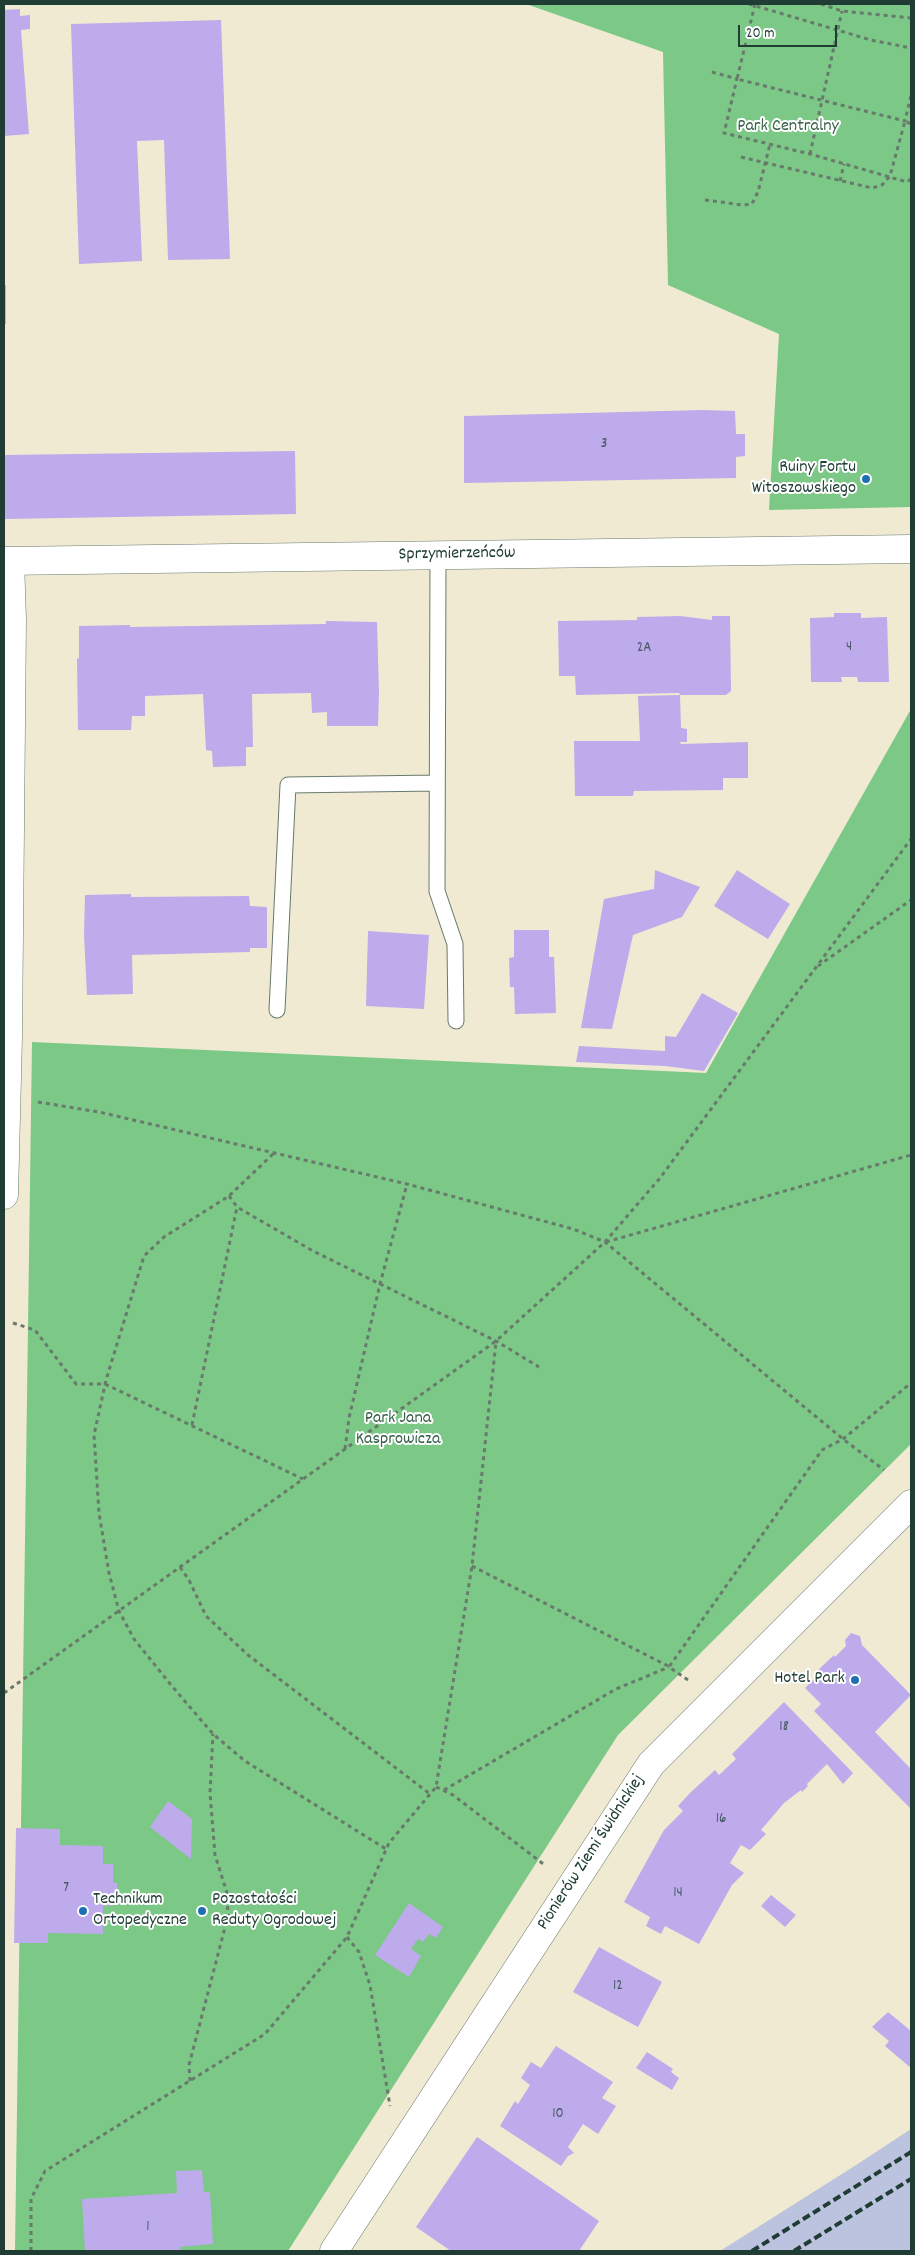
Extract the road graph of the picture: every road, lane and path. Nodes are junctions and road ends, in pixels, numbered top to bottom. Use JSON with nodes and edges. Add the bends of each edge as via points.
{"nodes":[{"id":1,"x":749,"y":4,"type":"edge"},
{"id":2,"x":820,"y":4,"type":"edge"},
{"id":3,"x":755,"y":5,"type":"edge"},
{"id":4,"x":842,"y":11,"type":"junction"},
{"id":5,"x":911,"y":18,"type":"edge"},
{"id":6,"x":838,"y":30,"type":"junction"},
{"id":7,"x":911,"y":48,"type":"edge"},
{"id":8,"x":712,"y":72,"type":"dead end"},
{"id":9,"x":737,"y":79,"type":"junction"},
{"id":10,"x":911,"y":95,"type":"edge"},
{"id":11,"x":823,"y":100,"type":"junction"},
{"id":12,"x":905,"y":121,"type":"junction"},
{"id":13,"x":911,"y":124,"type":"edge"},
{"id":14,"x":770,"y":144,"type":"junction"},
{"id":15,"x":810,"y":154,"type":"junction"},
{"id":16,"x":741,"y":157,"type":"dead end"},
{"id":17,"x":766,"y":164,"type":"junction"},
{"id":18,"x":844,"y":164,"type":"junction"},
{"id":19,"x":890,"y":176,"type":"junction"},
{"id":20,"x":911,"y":179,"type":"edge"},
{"id":21,"x":840,"y":181,"type":"junction"},
{"id":22,"x":706,"y":200,"type":"dead end"},
{"id":23,"x":911,"y":549,"type":"edge"},
{"id":24,"x":438,"y":555,"type":"junction"},
{"id":25,"x":7,"y":561,"type":"edge"},
{"id":26,"x":436,"y":783,"type":"junction"},
{"id":27,"x":911,"y":838,"type":"edge"},
{"id":28,"x":911,"y":900,"type":"edge"},
{"id":29,"x":814,"y":969,"type":"junction"},
{"id":30,"x":277,"y":1010,"type":"dead end"},
{"id":31,"x":456,"y":1021,"type":"dead end"},
{"id":32,"x":5,"y":1119,"type":"edge"},
{"id":33,"x":274,"y":1153,"type":"junction"},
{"id":34,"x":911,"y":1155,"type":"edge"},
{"id":35,"x":407,"y":1184,"type":"junction"},
{"id":36,"x":4,"y":1195,"type":"edge"},
{"id":37,"x":229,"y":1196,"type":"junction"},
{"id":38,"x":237,"y":1206,"type":"junction"},
{"id":39,"x":605,"y":1242,"type":"junction"},
{"id":40,"x":380,"y":1284,"type":"junction"},
{"id":41,"x":13,"y":1322,"type":"dead end"},
{"id":42,"x":496,"y":1341,"type":"junction"},
{"id":43,"x":539,"y":1367,"type":"dead end"},
{"id":44,"x":911,"y":1383,"type":"edge"},
{"id":45,"x":105,"y":1384,"type":"junction"},
{"id":46,"x":192,"y":1425,"type":"junction"},
{"id":47,"x":843,"y":1439,"type":"junction"},
{"id":48,"x":345,"y":1449,"type":"junction"},
{"id":49,"x":884,"y":1470,"type":"dead end"},
{"id":50,"x":303,"y":1479,"type":"junction"},
{"id":51,"x":911,"y":1504,"type":"edge"},
{"id":52,"x":472,"y":1566,"type":"junction"},
{"id":53,"x":180,"y":1567,"type":"junction"},
{"id":54,"x":118,"y":1611,"type":"junction"},
{"id":55,"x":669,"y":1667,"type":"junction"},
{"id":56,"x":688,"y":1680,"type":"dead end"},
{"id":57,"x":4,"y":1693,"type":"edge"},
{"id":58,"x":213,"y":1734,"type":"junction"},
{"id":59,"x":436,"y":1787,"type":"junction"},
{"id":60,"x":444,"y":1790,"type":"junction"},
{"id":61,"x":430,"y":1794,"type":"junction"},
{"id":62,"x":386,"y":1849,"type":"junction"},
{"id":63,"x":546,"y":1866,"type":"dead end"},
{"id":64,"x":347,"y":1937,"type":"junction"},
{"id":65,"x":190,"y":2081,"type":"junction"},
{"id":66,"x":391,"y":2109,"type":"dead end"},
{"id":67,"x":31,"y":2251,"type":"edge"},
{"id":68,"x":334,"y":2251,"type":"edge"}],
"edges":[{"from":1,"to":3,"type":"path"},
{"from":2,"to":4,"type":"path"},
{"from":3,"to":6,"type":"path"},
{"from":3,"to":9,"type":"path"},
{"from":4,"to":5,"type":"path"},
{"from":4,"to":6,"type":"path"},
{"from":6,"to":7,"type":"path"},
{"from":6,"to":11,"type":"path"},
{"from":8,"to":9,"type":"path"},
{"from":9,"to":11,"type":"path"},
{"from":9,"to":14,"type":"path","via":[[724,133]]},
{"from":10,"to":12,"type":"path"},
{"from":11,"to":12,"type":"path"},
{"from":11,"to":15,"type":"path"},
{"from":12,"to":13,"type":"path"},
{"from":12,"to":19,"type":"path"},
{"from":14,"to":15,"type":"path"},
{"from":14,"to":17,"type":"path"},
{"from":15,"to":18,"type":"path"},
{"from":16,"to":17,"type":"path"},
{"from":17,"to":21,"type":"path"},
{"from":17,"to":22,"type":"path","via":[[752,204]]},
{"from":18,"to":19,"type":"path"},
{"from":18,"to":21,"type":"path"},
{"from":19,"to":20,"type":"path","via":[[907,182]]},
{"from":19,"to":21,"type":"path","via":[[882,185],[872,188]]},
{"from":23,"to":24,"type":"street","name":"Sprzymierzeńców"},
{"from":24,"to":25,"type":"street","name":"Sprzymierzeńców"},
{"from":24,"to":26,"type":"lane"},
{"from":25,"to":32,"type":"street","via":[[12,638]]},
{"from":26,"to":30,"type":"lane","via":[[288,786]]},
{"from":26,"to":31,"type":"lane","via":[[437,891],[456,944]]},
{"from":27,"to":29,"type":"path"},
{"from":28,"to":29,"type":"path"},
{"from":29,"to":39,"type":"path","via":[[660,1178]]},
{"from":32,"to":33,"type":"path","via":[[19,1099],[99,1112]]},
{"from":32,"to":36,"type":"street"},
{"from":33,"to":35,"type":"path"},
{"from":33,"to":37,"type":"path"},
{"from":34,"to":39,"type":"path"},
{"from":35,"to":39,"type":"path","via":[[573,1229]]},
{"from":35,"to":40,"type":"path"},
{"from":37,"to":38,"type":"path"},
{"from":37,"to":45,"type":"path","via":[[164,1237],[144,1256]]},
{"from":38,"to":40,"type":"path","via":[[313,1251]]},
{"from":38,"to":46,"type":"path"},
{"from":39,"to":42,"type":"path"},
{"from":39,"to":47,"type":"path"},
{"from":40,"to":42,"type":"path"},
{"from":40,"to":48,"type":"path","via":[[349,1418]]},
{"from":41,"to":45,"type":"path","via":[[34,1330],[76,1384]]},
{"from":42,"to":43,"type":"path"},
{"from":42,"to":48,"type":"path"},
{"from":42,"to":52,"type":"path"},
{"from":44,"to":47,"type":"path"},
{"from":45,"to":46,"type":"path"},
{"from":45,"to":54,"type":"path","via":[[94,1435],[99,1513]]},
{"from":46,"to":50,"type":"path"},
{"from":47,"to":49,"type":"path"},
{"from":47,"to":55,"type":"path","via":[[822,1450]]},
{"from":48,"to":50,"type":"path"},
{"from":50,"to":53,"type":"path"},
{"from":51,"to":68,"type":"street","name":"Pionierów Ziemi Świdnickiej","via":[[651,1764]]},
{"from":52,"to":55,"type":"path"},
{"from":52,"to":59,"type":"path"},
{"from":53,"to":54,"type":"path"},
{"from":53,"to":61,"type":"path","via":[[206,1616],[248,1655]]},
{"from":54,"to":57,"type":"path"},
{"from":54,"to":58,"type":"path","via":[[134,1639]]},
{"from":55,"to":56,"type":"path"},
{"from":55,"to":60,"type":"path","via":[[616,1689]]},
{"from":58,"to":62,"type":"path","via":[[245,1761]]},
{"from":58,"to":65,"type":"path","via":[[210,1793],[215,1855],[227,1893],[228,1916],[189,2065]]},
{"from":59,"to":60,"type":"path"},
{"from":59,"to":61,"type":"path"},
{"from":60,"to":63,"type":"path"},
{"from":61,"to":62,"type":"path"},
{"from":62,"to":64,"type":"path"},
{"from":64,"to":65,"type":"path","via":[[265,2034]]},
{"from":64,"to":66,"type":"path","via":[[359,1952],[370,1985]]},
{"from":65,"to":67,"type":"path","via":[[45,2171],[31,2199]]}]}
